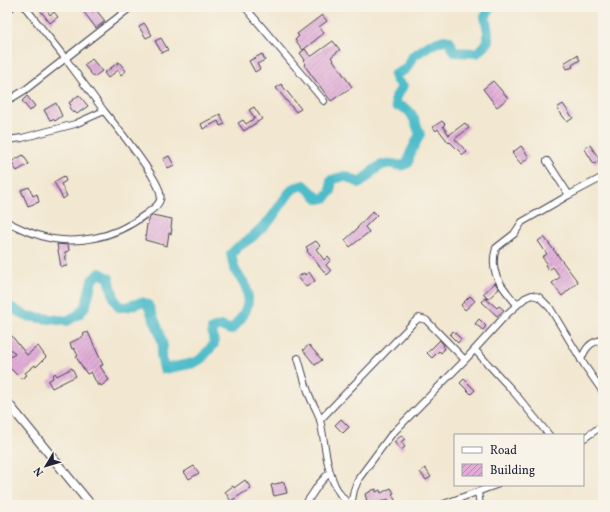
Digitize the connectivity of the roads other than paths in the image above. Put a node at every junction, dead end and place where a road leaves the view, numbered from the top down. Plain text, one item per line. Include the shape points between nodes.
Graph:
1 (12, 7) edge
2 (25, 7) edge
3 (131, 7) edge
4 (245, 7) edge
5 (7, 10) edge
6 (66, 58) junction
7 (7, 101) edge
8 (324, 101) dead end
9 (104, 111) junction
10 (7, 140) edge
11 (546, 161) dead end
12 (603, 177) edge
13 (569, 194) junction
14 (7, 222) edge
15 (517, 305) junction
16 (603, 340) edge
17 (475, 350) junction
18 (298, 358) dead end
19 (465, 360) junction
20 (581, 360) junction
21 (603, 392) edge
22 (7, 402) edge
23 (320, 420) junction
24 (603, 425) edge
25 (548, 434) edge
26 (584, 438) edge
27 (329, 473) junction
28 (493, 486) edge
29 (478, 492) junction
30 (91, 505) edge
31 (305, 505) edge
32 (351, 505) edge
33 (441, 505) edge
34 (480, 505) edge

1 - 5 street
2 - 6 street
3 - 6 street
4 - 8 street
6 - 7 street
6 - 9 street
9 - 10 street via 75,124
9 - 14 street via 155,182 161,194 155,208 132,224 102,236 79,241 34,234
11 - 13 street
12 - 13 street
13 - 15 street via 522,222 514,234 496,248 496,277
15 - 17 street
15 - 20 street via 530,295 536,295 543,300 557,318
16 - 20 street via 596,341 588,347
17 - 19 street
17 - 25 street
18 - 23 street
19 - 23 street via 426,320 419,318
19 - 32 street via 391,435 359,478
20 - 21 street
22 - 30 main road
23 - 27 street
24 - 26 street
27 - 31 street
27 - 32 street via 337,490
28 - 29 street
29 - 33 street
29 - 34 street

